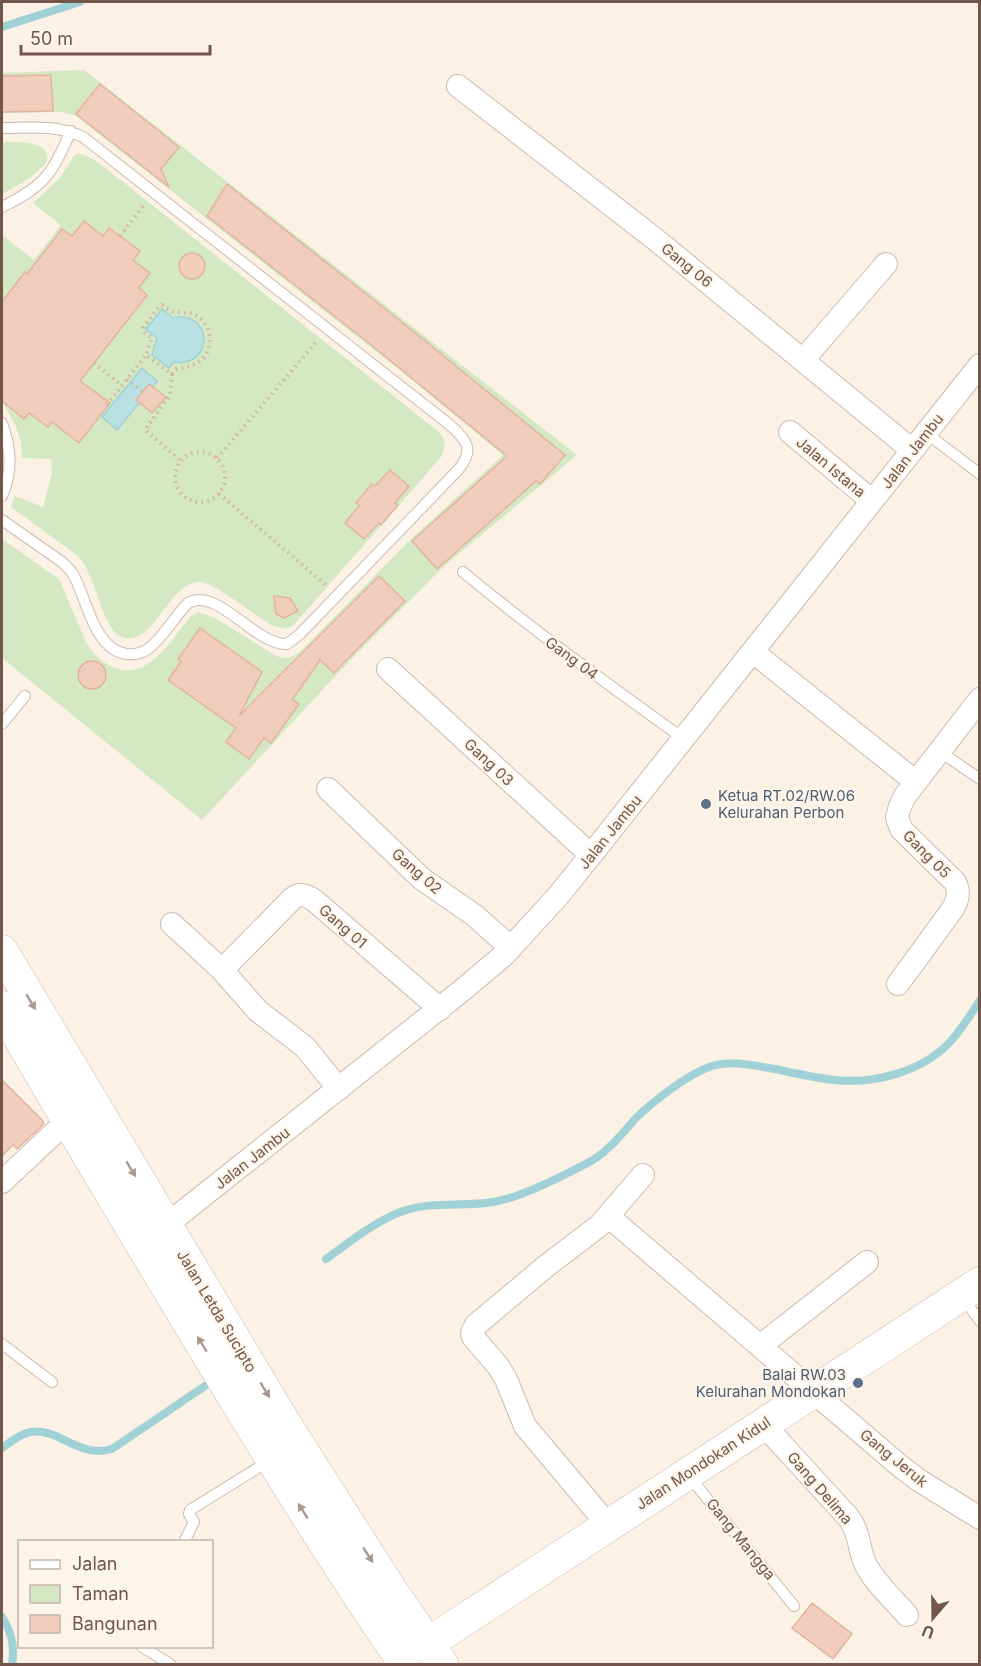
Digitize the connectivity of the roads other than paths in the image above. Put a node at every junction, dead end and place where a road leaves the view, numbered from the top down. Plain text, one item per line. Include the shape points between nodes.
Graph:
1 (458, 86) dead end
2 (2, 128) edge
3 (71, 131) junction
4 (2, 207) edge
5 (886, 264) dead end
6 (802, 360) junction
7 (980, 365) edge
8 (2, 423) edge
9 (790, 432) dead end
10 (926, 433) junction
11 (912, 450) junction
12 (980, 474) edge
13 (2, 496) edge
14 (872, 501) junction
15 (2, 520) edge
16 (463, 572) dead end
17 (753, 652) junction
18 (388, 669) dead end
19 (25, 696) dead end
20 (980, 699) edge
21 (2, 724) edge
22 (684, 739) junction
23 (939, 751) junction
24 (980, 779) edge
25 (915, 782) junction
26 (328, 789) dead end
27 (591, 855) junction
28 (172, 924) dead end
29 (511, 948) junction
30 (2, 951) edge
31 (222, 970) junction
32 (898, 984) dead end
33 (2, 1007) edge
34 (440, 1009) junction
35 (339, 1089) junction
36 (68, 1103) junction
37 (643, 1175) dead end
38 (2, 1182) edge
39 (608, 1216) junction
40 (165, 1226) junction
41 (867, 1262) dead end
42 (970, 1289) edge
43 (980, 1321) edge
44 (2, 1344) edge
45 (760, 1346) junction
46 (52, 1382) dead end
47 (813, 1391) junction
48 (763, 1424) junction
49 (271, 1440) junction
50 (687, 1473) junction
51 (980, 1518) edge
52 (608, 1525) junction
53 (184, 1540) edge
54 (794, 1606) dead end
55 (907, 1615) dead end
56 (143, 1648) edge
57 (424, 1658) edge
58 (170, 1665) edge

1 - 6 street, Gang 06 via 655,239
2 - 3 lane
3 - 4 lane via 54,167 42,182
3 - 15 lane via 450,425 468,449 458,470 287,644 275,642 201,599 184,607 147,650 122,653 106,643 97,631 68,567
5 - 6 street
6 - 11 street, Gang 06
7 - 10 street, Jalan Jambu
8 - 13 lane via 10,463
9 - 14 street, Jalan Istana
10 - 11 street, Jalan Jambu
10 - 12 lane
11 - 14 street, Jalan Jambu
14 - 17 street, Jalan Jambu
16 - 22 lane, Gang 04 via 566,654
17 - 22 street, Jalan Jambu
17 - 25 street
18 - 27 street, Gang 03
19 - 21 lane
20 - 23 street, Gang 05
22 - 27 street, Jalan Jambu
23 - 24 lane
23 - 25 street, Gang 05
25 - 32 street, Gang 05 via 900,806 898,824 955,882 959,894 952,910
26 - 29 street, Gang 02 via 422,879 474,915
27 - 29 street, Jalan Jambu
28 - 31 street
29 - 34 street, Jalan Jambu
30 -> 36 main road, Jalan Letda Sucipto
31 - 34 street, Gang 01 via 300,895 315,901
31 - 35 street via 258,1011 305,1047
33 - 36 main road, Jalan Letda Sucipto
34 - 35 street, Jalan Jambu
35 - 40 street, Jalan Jambu
36 - 38 street
36 -> 40 main road, Jalan Letda Sucipto
49 -> 36 main road, Jalan Letda Sucipto
37 - 39 street
39 - 45 street, Gang Jeruk
39 - 52 street via 476,1325 472,1333 506,1379 525,1426
40 -> 49 main road, Jalan Letda Sucipto
41 - 45 street
42 - 43 lane
42 - 47 main road, Jalan Mondokan Kidul
44 - 46 lane
45 - 47 street, Gang Jeruk
47 - 48 main road, Jalan Mondokan Kidul
47 - 51 street, Gang Jeruk via 920,1481
48 - 50 main road, Jalan Mondokan Kidul
48 - 55 street, Gang Delima via 849,1518 872,1575
49 - 53 lane via 190,1510 194,1522
49 - 57 main road, Jalan Letda Sucipto via 362,1546
50 - 52 main road, Jalan Mondokan Kidul
50 - 54 lane, Gang Mangga
52 - 57 main road, Jalan Mondokan Kidul
56 - 58 lane

